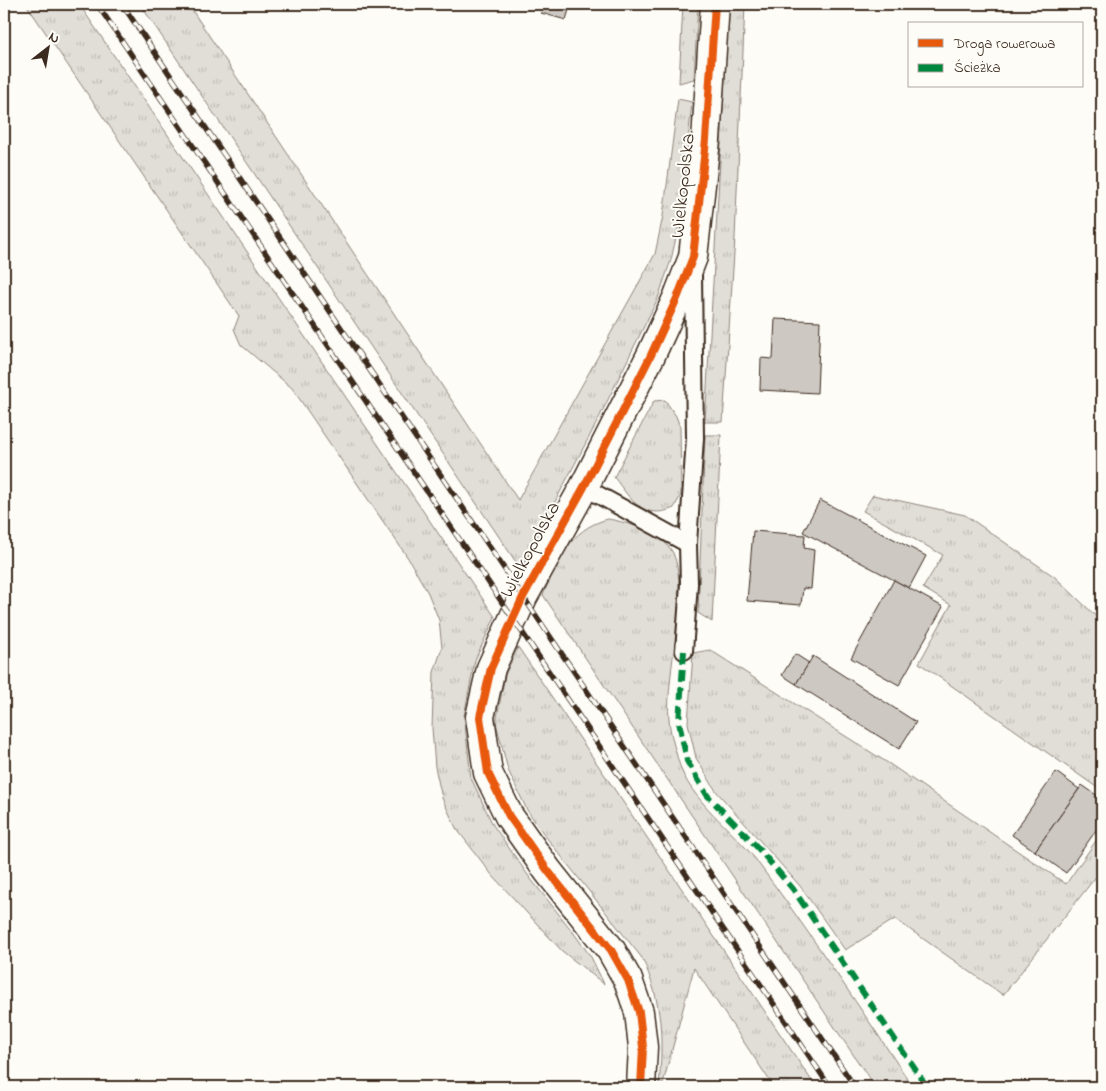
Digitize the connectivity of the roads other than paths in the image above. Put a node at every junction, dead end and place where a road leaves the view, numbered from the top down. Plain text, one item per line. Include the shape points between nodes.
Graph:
1 (715, 4) edge
2 (693, 257) junction
3 (584, 487) junction
4 (688, 544) junction
5 (684, 651) dead end
6 (641, 1087) edge

1 - 2 street, Wielkopolska via 706,140
2 - 3 street, Wielkopolska via 651,355
2 - 4 lane via 695,438
3 - 4 lane
3 - 6 street, Wielkopolska via 523,597 498,652 480,717 488,774 510,816 548,871 611,950 628,980 639,1012
4 - 5 lane

